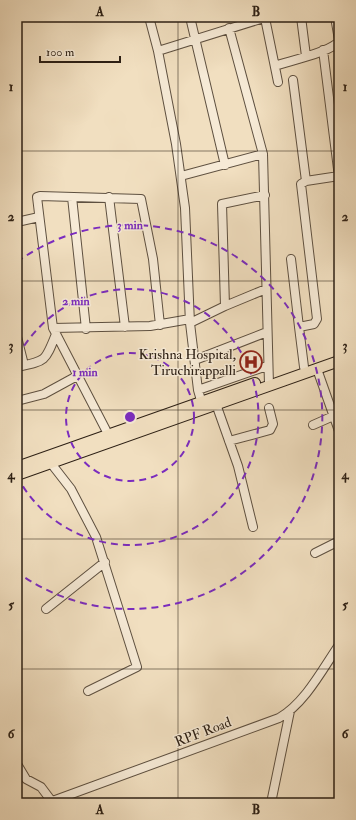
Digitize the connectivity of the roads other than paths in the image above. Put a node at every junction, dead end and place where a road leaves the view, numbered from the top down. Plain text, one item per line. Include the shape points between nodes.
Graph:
1 (149, 17) edge
2 (190, 17) edge
3 (266, 17) edge
4 (301, 17) edge
5 (335, 17) edge
6 (229, 28) junction
7 (196, 38) junction
8 (339, 40) edge
9 (158, 50) junction
10 (323, 50) junction
11 (306, 56) junction
12 (275, 66) junction
13 (293, 80) dead end
14 (278, 82) dead end
15 (263, 154) junction
16 (225, 164) junction
17 (180, 176) junction
18 (339, 176) edge
19 (306, 181) junction
20 (265, 194) junction
21 (72, 197) junction
22 (109, 197) junction
23 (39, 217) junction
24 (17, 222) edge
25 (291, 259) dead end
26 (266, 289) junction
27 (225, 306) junction
28 (190, 321) junction
29 (160, 325) junction
30 (125, 326) junction
31 (299, 327) junction
32 (86, 329) junction
33 (54, 331) junction
34 (267, 332) junction
35 (17, 337) edge
36 (339, 354) edge
37 (195, 360) junction
38 (339, 361) edge
39 (21, 366) edge
40 (267, 366) junction
41 (304, 367) junction
42 (317, 369) junction
43 (77, 376) junction
44 (268, 382) junction
45 (198, 390) junction
46 (17, 401) edge
47 (216, 404) junction
48 (202, 405) junction
49 (269, 408) dead end
50 (336, 415) edge
51 (313, 425) dead end
52 (339, 431) edge
53 (108, 434) junction
54 (229, 441) junction
55 (48, 459) junction
56 (17, 467) edge
57 (17, 475) edge
58 (253, 527) dead end
59 (339, 541) edge
60 (315, 553) dead end
61 (105, 562) junction
62 (46, 609) dead end
63 (339, 645) edge
64 (88, 691) dead end
65 (290, 711) junction
66 (17, 764) edge
67 (51, 802) edge
68 (271, 803) edge

1 - 9 street
2 - 7 street
3 - 6 street
3 - 12 street
4 - 11 street
5 - 8 street
6 - 7 street
6 - 15 street
7 - 9 street
7 - 16 street
8 - 10 street via 335,45
9 - 17 street
10 - 11 street
10 - 18 street
11 - 12 street
12 - 14 street
13 - 19 street
15 - 16 street
15 - 20 street
16 - 17 street
17 - 28 street via 185,208
18 - 19 street
19 - 31 street via 301,184 317,319 314,324
20 - 26 street
20 - 27 street via 222,204
21 - 22 street
21 - 23 street via 37,197
21 - 32 street
22 - 29 street via 142,200 153,259
22 - 30 street
23 - 24 street
23 - 33 street
25 - 31 street
26 - 27 street
26 - 34 street
27 - 28 street
28 - 29 street
28 - 37 street
29 - 30 street
30 - 32 street
31 - 41 street
32 - 33 street
33 - 39 street via 48,355 42,361
33 - 43 street
34 - 37 street
34 - 40 street
35 - 39 street
36 - 41 main road
37 - 45 street
38 - 42 main road
40 - 44 street
40 - 45 street
41 - 44 main road
42 - 44 main road
42 - 50 street
43 - 46 street via 44,394
43 - 53 street
44 - 47 main road
44 - 48 main road
45 - 48 street
47 - 48 main road
47 - 54 street
48 - 53 main road
48 - 55 main road
49 - 54 street via 273,424 270,430
50 - 51 street
50 - 52 street
53 - 55 main road
54 - 58 street
55 - 56 main road
55 - 57 main road
55 - 61 street via 71,489 96,537
59 - 60 street
61 - 62 street
61 - 64 street via 136,668
63 - 65 street, RPF Road
65 - 67 street, RPF Road via 279,718
65 - 68 street
66 - 67 street via 26,779 41,787

